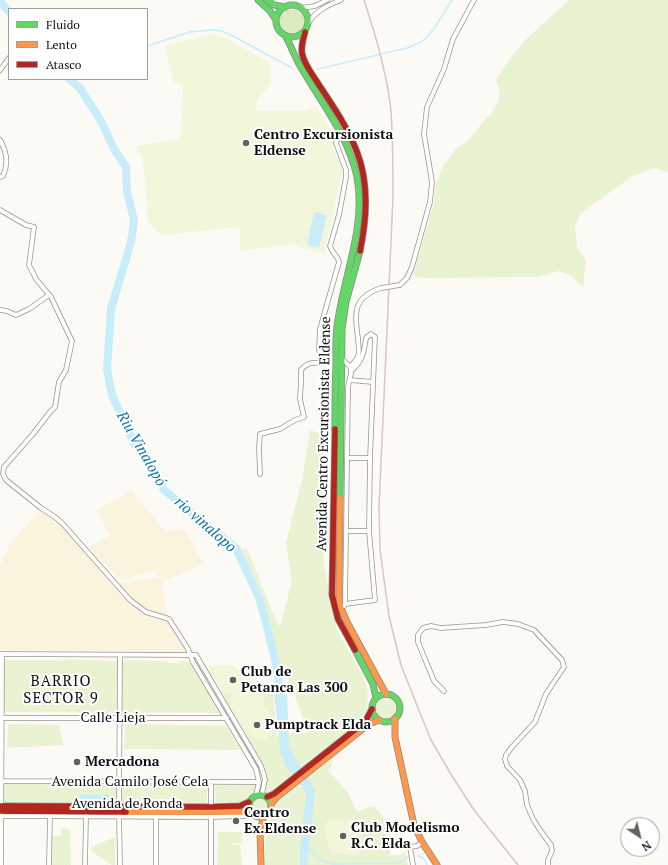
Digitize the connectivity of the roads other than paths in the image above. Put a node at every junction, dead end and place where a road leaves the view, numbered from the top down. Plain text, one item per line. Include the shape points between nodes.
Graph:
1 (258, 0) edge
2 (267, 0) edge
3 (327, 0) edge
4 (341, 0) edge
5 (474, 0) edge
6 (284, 7) junction
7 (301, 8) junction
8 (276, 20) junction
9 (308, 24) junction
10 (305, 32) junction
11 (286, 37) junction
12 (8, 59) edge
13 (0, 70) edge
14 (341, 132) junction
15 (0, 140) edge
16 (0, 177) edge
17 (0, 210) edge
18 (49, 295) junction
19 (0, 310) edge
20 (365, 346) junction
21 (375, 346) junction
22 (341, 358) junction
23 (351, 368) junction
24 (349, 380) junction
25 (373, 382) junction
26 (340, 391) junction
27 (348, 458) junction
28 (370, 458) junction
29 (260, 474) dead end
30 (346, 531) junction
31 (369, 531) junction
32 (345, 604) junction
33 (342, 610) junction
34 (1, 654) edge
35 (120, 655) junction
36 (190, 656) junction
37 (444, 691) dead end
38 (386, 694) junction
39 (376, 698) junction
40 (372, 709) junction
41 (1, 718) edge
42 (120, 718) junction
43 (227, 718) junction
44 (395, 718) junction
45 (382, 721) junction
46 (395, 737) junction
47 (329, 753) junction
48 (1, 781) edge
49 (120, 782) junction
50 (259, 782) junction
51 (211, 783) junction
52 (262, 795) junction
53 (276, 796) junction
54 (250, 802) junction
55 (271, 804) junction
56 (211, 807) junction
57 (1, 811) edge
58 (119, 811) junction
59 (253, 814) junction
60 (50, 816) junction
61 (86, 816) junction
62 (264, 816) junction
63 (156, 817) junction
64 (211, 817) junction
65 (260, 830) junction
66 (1, 842) edge
67 (422, 842) junction
68 (0, 855) edge
69 (1, 865) edge
70 (49, 865) edge
71 (86, 865) edge
72 (120, 865) edge
73 (156, 865) edge
74 (211, 865) edge
75 (260, 865) edge
76 (413, 865) edge
77 (437, 865) edge
78 (548, 865) edge

1 - 8 street
2 - 6 street
3 - 7 street via 316,6
4 - 9 street via 319,12
5 - 23 street, bridge via 453,39 444,69 427,107 424,134 432,182 430,202 412,267 407,278 400,284 371,291 363,297 357,307 355,319 358,358
6 - 7 street via 291,5
6 - 8 street
7 - 9 street via 308,17
8 - 11 street via 277,28
9 - 10 street
10 - 11 street via 296,37
10 - 22 street, Avenida Centro Excursionista Eldense via 303,56 352,139 365,190 365,223 345,309
11 - 14 street, Avenida Centro Excursionista Eldense via 299,65
12 - 13 street
14 - 29 street via 336,143 346,177 330,246 339,262 320,329 319,350 324,363 312,362 300,370 300,399 304,417 280,429 260,434
14 - 39 street, Avenida Centro Excursionista Eldense via 354,166 359,208 356,234 339,306 336,334 332,594 338,619 373,684
15 - 16 street via 6,154 6,168
17 - 18 street via 34,227 29,264 36,279
18 - 19 street via 16,315
18 - 36 street via 72,341 66,370 60,382 55,407 4,467 2,474 6,480 63,524 130,600 146,612 169,619
20 - 21 street
20 - 21 street via 366,338 371,334 375,337
20 - 23 street via 361,361
21 - 25 street
22 - 23 street
22 - 26 street, Avenida Centro Excursionista Eldense
23 - 24 street
24 - 25 street
24 - 26 street
24 - 27 street
25 - 28 street
26 - 33 street, Avenida Centro Excursionista Eldense via 339,589
27 - 28 street
27 - 30 street
28 - 31 street
30 - 31 street
30 - 32 street
31 - 32 street via 375,600
32 - 33 street
33 - 38 street, Avenida Centro Excursionista Eldense via 346,622
34 - 35 street
34 - 41 street
35 - 36 street
35 - 42 street
36 - 43 street
36 - 52 street via 196,655 261,766 264,779
37 - 78 street via 434,681 418,642 418,635 423,628 503,622 518,624 534,630 562,660 564,667 546,694 535,722 512,747 505,759 507,766 520,780 533,819 551,844
38 - 39 street
38 - 44 street via 393,696 398,703 399,711
39 - 40 street
40 - 45 street via 374,715
40 - 47 street via 362,724
41 - 42 street, Calle Lieja
41 - 48 street
42 - 43 street, Calle Lieja
42 - 49 street
43 - 50 street via 256,769
44 - 45 street
44 - 46 street
45 - 46 street via 390,727
45 - 47 street via 369,724
46 - 67 street via 409,806
47 - 53 street
48 - 49 street, Avenida Camilo José Cela
48 - 57 street
49 - 51 street, Avenida Camilo José Cela
49 - 58 street
50 - 51 street, Avenida Camilo José Cela
50 - 52 street
51 - 56 street
52 - 53 street
52 - 54 street
52 - 55 street
53 - 55 street
54 - 56 street, Avenida de Ronda via 240,806
54 - 59 street
55 - 62 street via 270,810
56 - 58 street, Avenida de Ronda
57 - 58 street, Avenida de Ronda
57 - 60 street, Avenida de Ronda
57 - 66 street
58 - 59 street, Avenida de Ronda
58 - 61 street, Avenida de Ronda
58 - 63 street, Avenida de Ronda
58 - 72 street
59 - 62 street
59 - 64 street, Avenida de Ronda
59 - 65 street
60 - 61 street, Avenida de Ronda
60 - 70 street
61 - 71 street
62 - 65 street
63 - 64 street, Avenida de Ronda
63 - 73 street
64 - 74 street
65 - 75 street
66 - 68 street
67 - 76 street via 410,847
67 - 77 street
68 - 69 street

